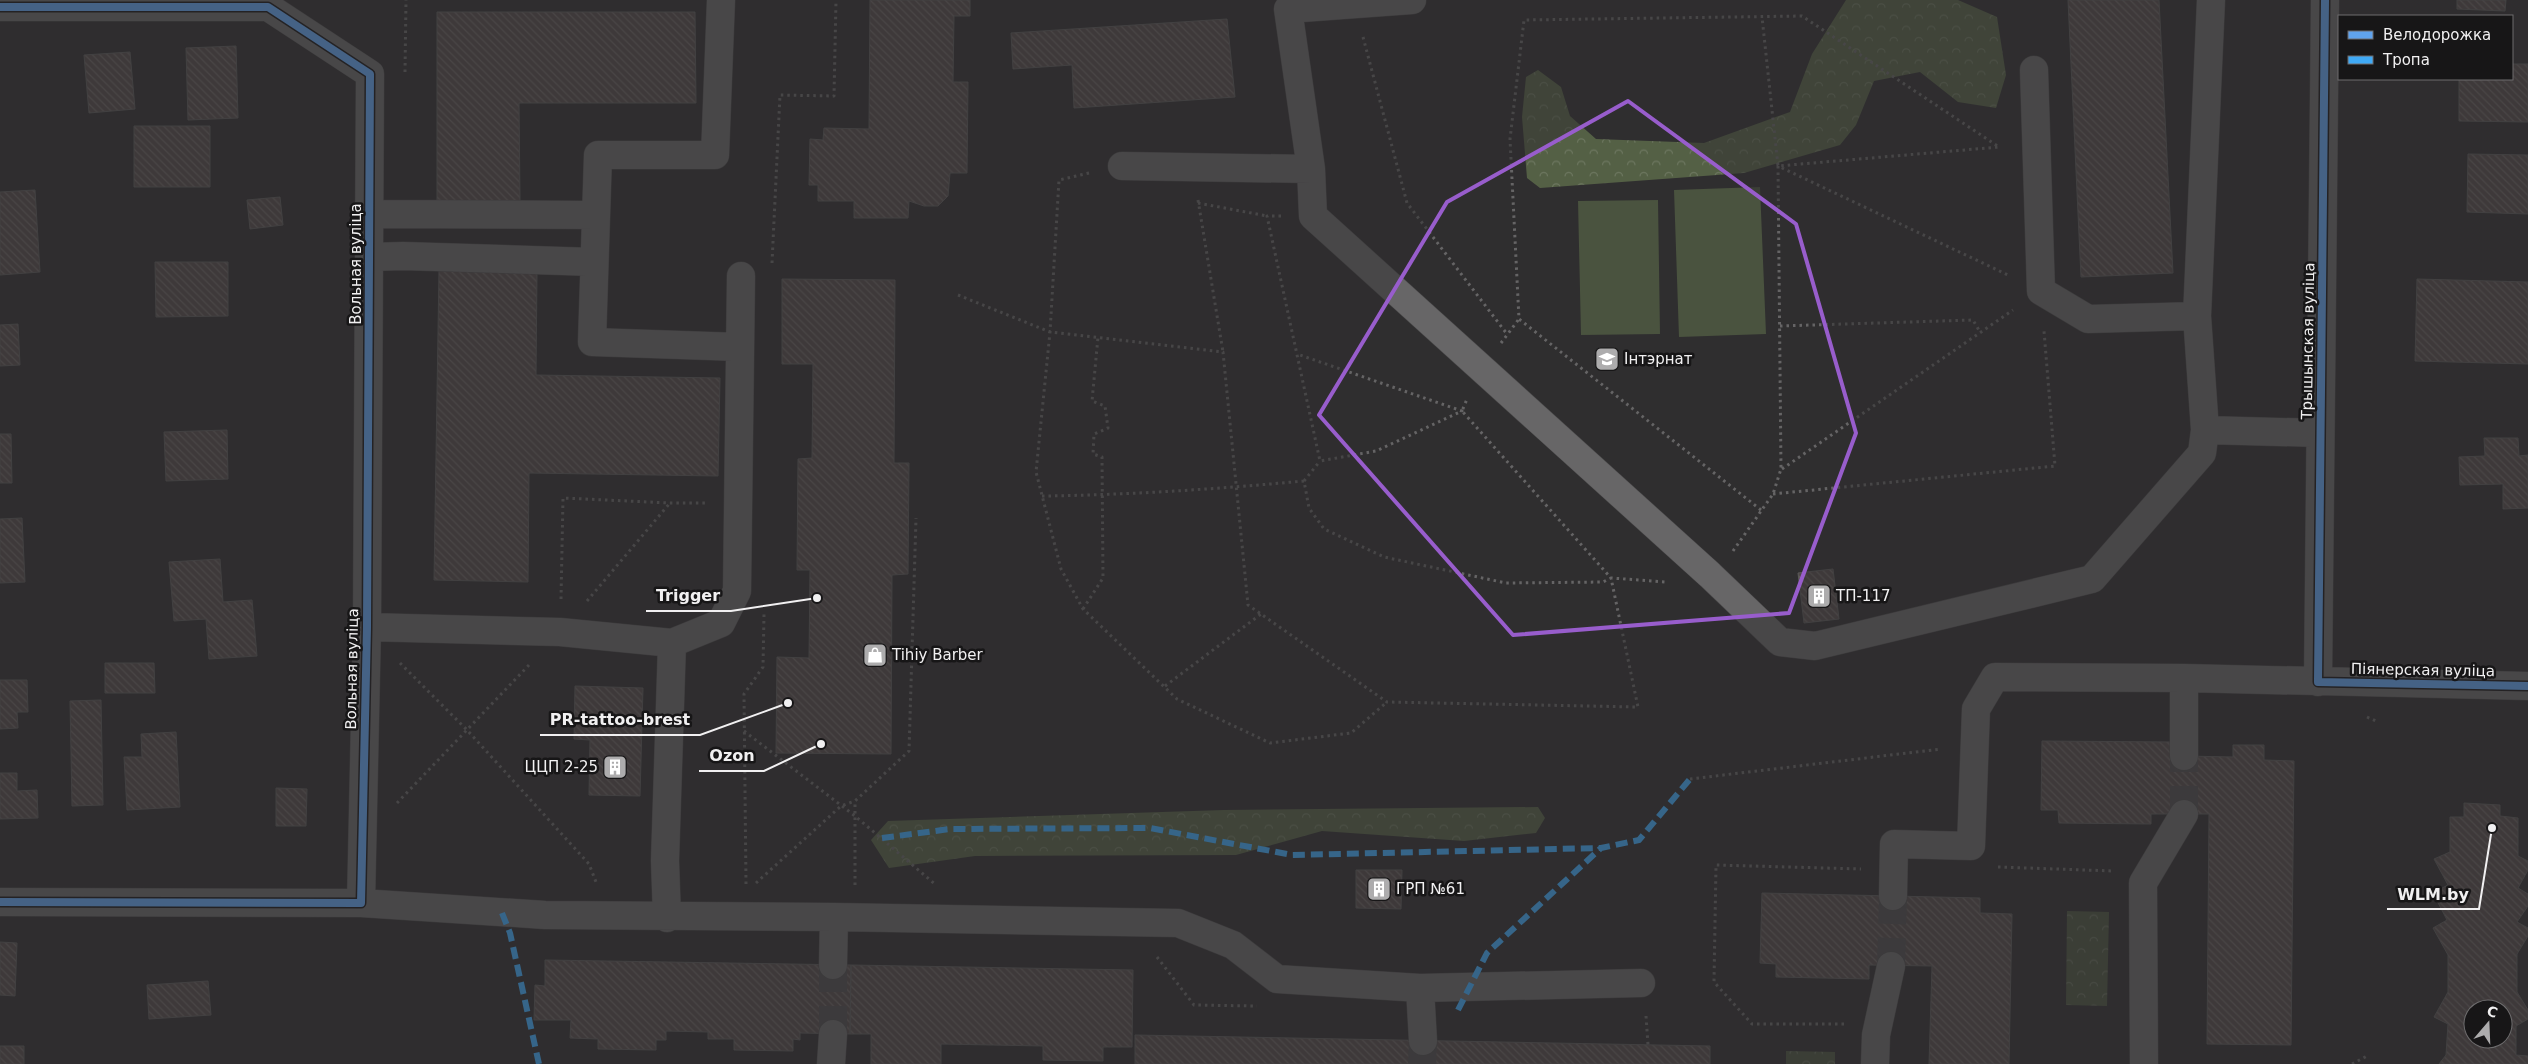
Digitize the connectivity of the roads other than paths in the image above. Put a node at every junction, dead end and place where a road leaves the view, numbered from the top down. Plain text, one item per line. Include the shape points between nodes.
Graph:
1 (721, 0) edge
2 (1412, 0) edge
3 (2211, 0) edge
4 (2325, 0) edge
5 (1280, 4) edge
6 (0, 7) edge
7 (2034, 70) dead end
8 (1122, 166) road end
9 (1311, 170) junction
10 (370, 214) junction
11 (596, 215) junction
12 (370, 257) junction
13 (594, 262) junction
14 (741, 276) dead end
15 (2196, 316) junction
16 (740, 347) junction
17 (2205, 430) junction
18 (2320, 433) junction
19 (367, 627) junction
20 (672, 643) junction
21 (2184, 678) junction
22 (2318, 682) junction
23 (2528, 686) edge
24 (2184, 756) tunnel mouth
25 (2184, 814) tunnel mouth
26 (1893, 896) tunnel mouth
27 (0, 902) edge
28 (361, 903) junction
29 (834, 917) junction
30 (667, 918) junction
31 (833, 965) tunnel mouth
32 (1891, 966) tunnel mouth
33 (1641, 983) dead end
34 (1420, 988) junction
35 (833, 1034) tunnel mouth
36 (1423, 1041) tunnel mouth
37 (831, 1064) edge
38 (1875, 1064) edge
39 (2144, 1064) edge

1 - 11 street via 715,155 598,155
2 - 5 street
3 - 15 street
4 - 18 street, Трышынская вуліца
5 - 9 street
6 - 10 street, Вольная вуліца via 268,7 370,74
7 - 15 street via 2040,291 2088,319
8 - 9 street
9 - 17 street via 1313,216 1704,569 1780,642 1816,646 2092,579 2202,453
10 - 11 street
10 - 12 street, Вольная вуліца
11 - 13 street
12 - 13 street
12 - 19 street, Вольная вуліца
13 - 16 street via 592,342
14 - 16 street
15 - 17 street
16 - 20 street via 737,591 721,623
17 - 18 street
18 - 22 street, Трышынская вуліца
19 - 20 street via 560,632
19 - 28 street, Вольная вуліца
20 - 30 street via 665,861
21 - 22 street, Піянерская вуліца
21 - 24 street
21 - 26 street, Піянерская вуліца via 1995,677 1976,710 1972,846 1894,844
22 - 23 street, Піянерская вуліца
25 - 39 street via 2143,883
27 - 28 street
28 - 30 street via 545,915
29 - 30 street
29 - 31 street
29 - 34 street via 1178,923 1232,945 1277,979
32 - 38 street via 1876,1035
33 - 34 street
34 - 36 street
35 - 37 street

